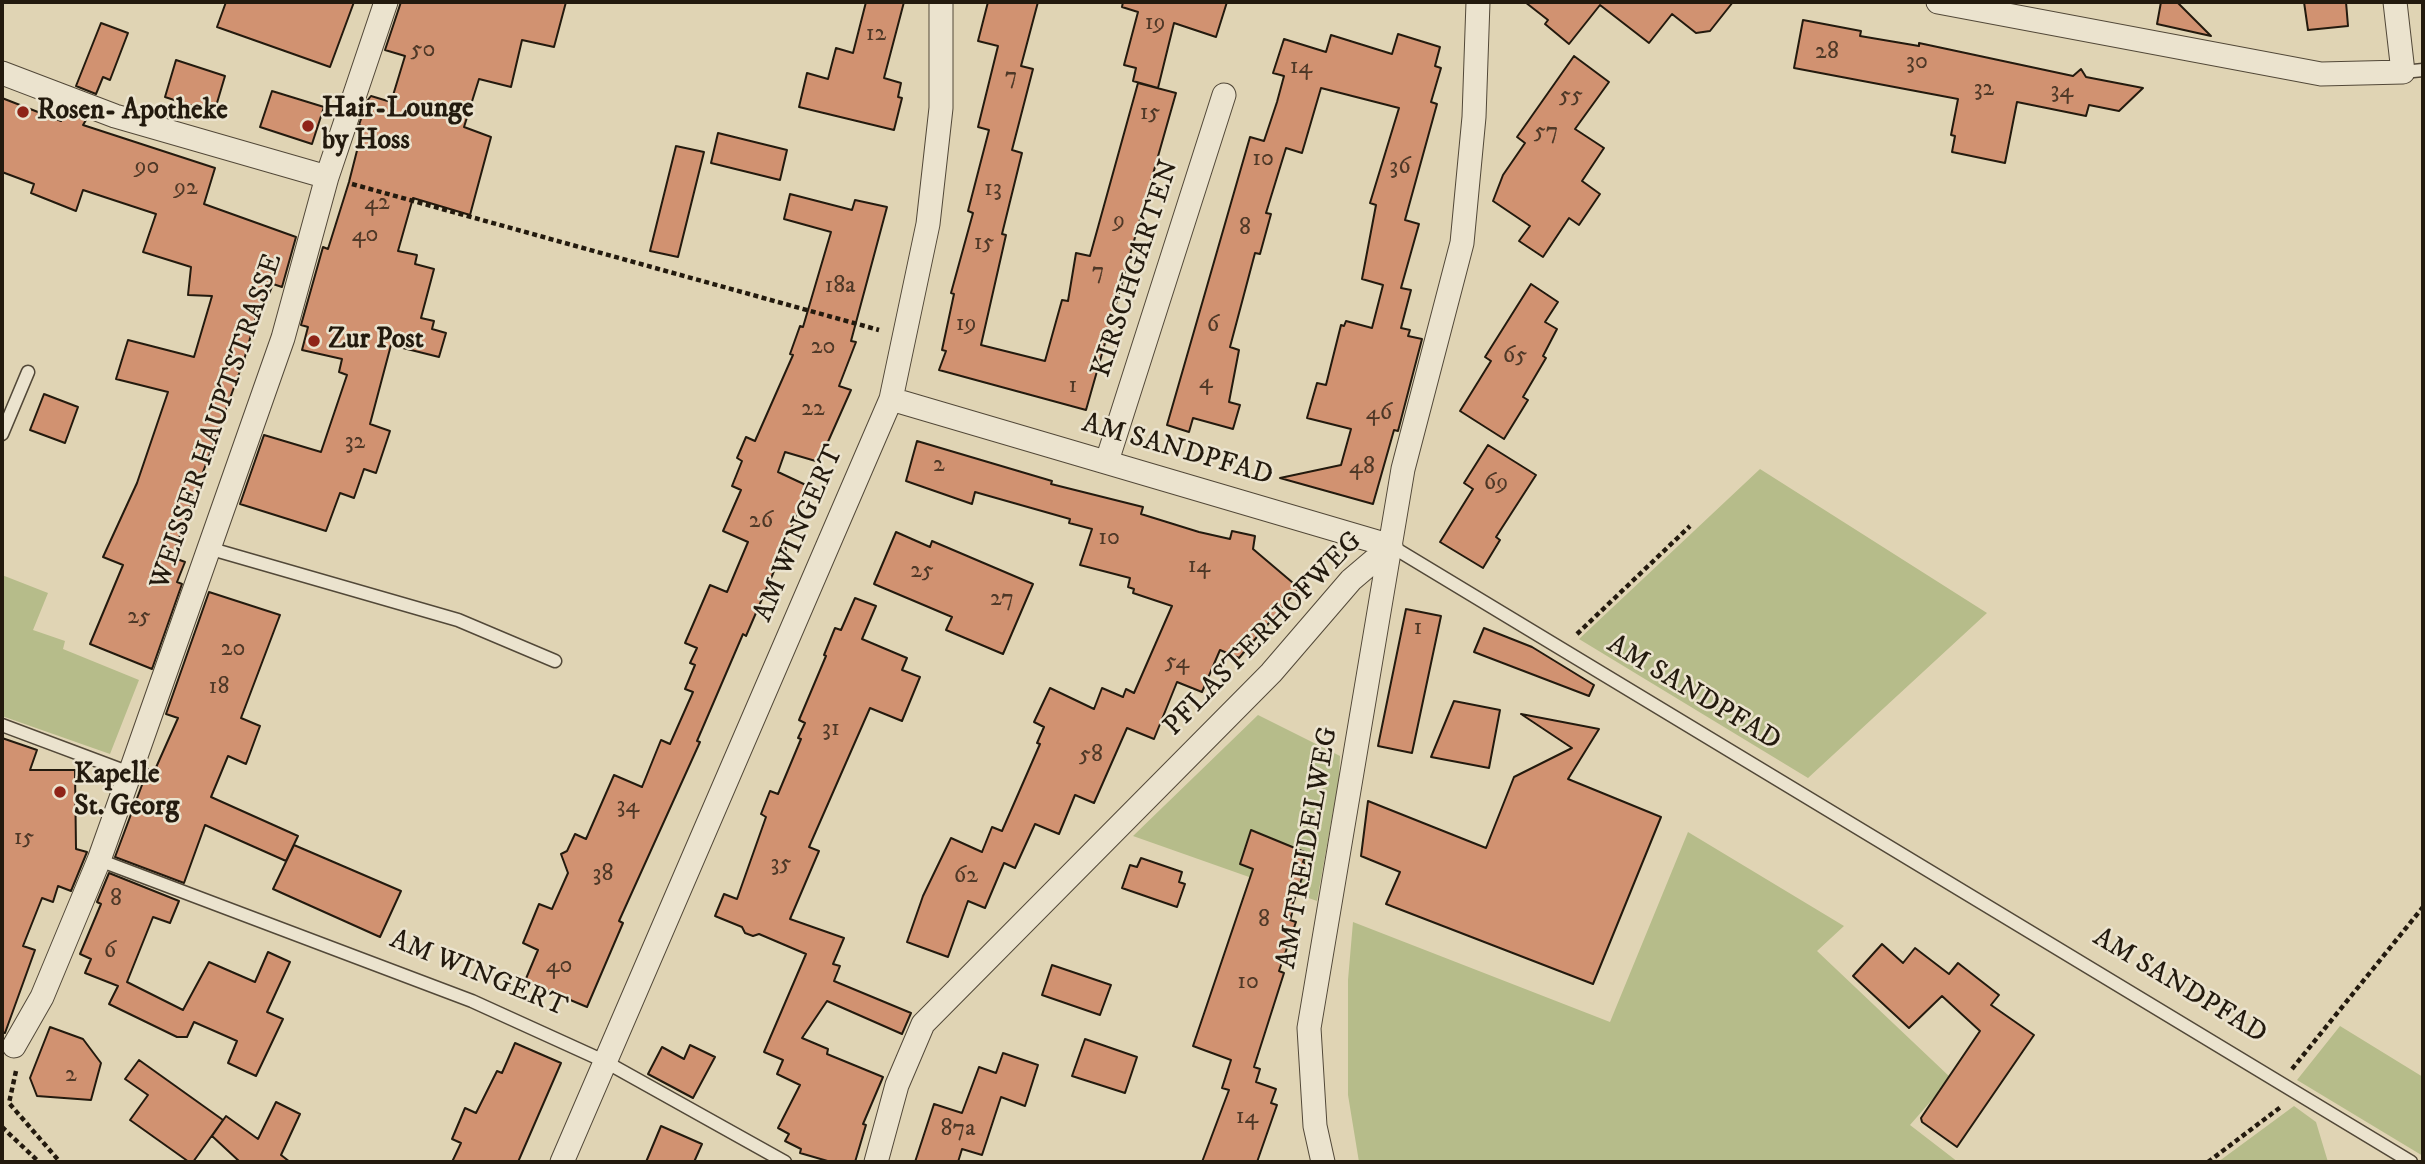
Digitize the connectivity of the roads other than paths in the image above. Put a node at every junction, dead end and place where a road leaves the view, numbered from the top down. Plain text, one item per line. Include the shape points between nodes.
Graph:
1 (386, 2) edge
2 (941, 2) edge
3 (1478, 2) edge
4 (1938, 2) edge
5 (2395, 2) edge
6 (2413, 71) edge
7 (2, 74) edge
8 (1224, 95) dead end
9 (327, 177) junction
10 (28, 372) dead end
11 (891, 399) junction
12 (2, 433) edge
13 (1107, 461) junction
14 (1391, 546) junction
15 (208, 548) junction
16 (555, 661) dead end
17 (2, 725) edge
18 (130, 773) junction
19 (99, 860) junction
20 (14, 1046) road end
21 (604, 1061) junction
22 (562, 1162) edge
23 (785, 1162) edge
24 (876, 1162) edge
25 (1323, 1162) edge
26 (2411, 1162) edge

1 - 9 street, WEISSER HAUPTSTRASSE
2 - 11 street, AM WINGERT via 941,108 928,224
3 - 14 street, PFLASTERHOFWEG via 1474,117 1462,243 1403,469
4 - 6 street via 2321,74
5 - 6 street
7 - 9 street via 115,116
8 - 13 street, KIRSCHGARTEN
9 - 15 street, WEISSER HAUPTSTRASSE via 283,338
10 - 12 lane
11 - 13 street, AM SANDPFAD
11 - 21 street, AM WINGERT
13 - 14 street, AM SANDPFAD
14 - 24 street, PFLASTERHOFWEG via 1351,580 1253,692 923,1024 897,1085
14 - 25 street, AM TREIDELWEG via 1309,1028 1315,1126
14 - 26 lane, AM SANDPFAD
15 - 16 lane via 458,620
15 - 18 street, WEISSER HAUPTSTRASSE
17 - 18 lane
18 - 19 street, WEISSER HAUPTSTRASSE
19 - 20 street, WEISSER HAUPTSTRASSE via 42,997
19 - 21 lane, AM WINGERT via 472,1001
21 - 22 street, AM WINGERT
21 - 23 lane, AM WINGERT

